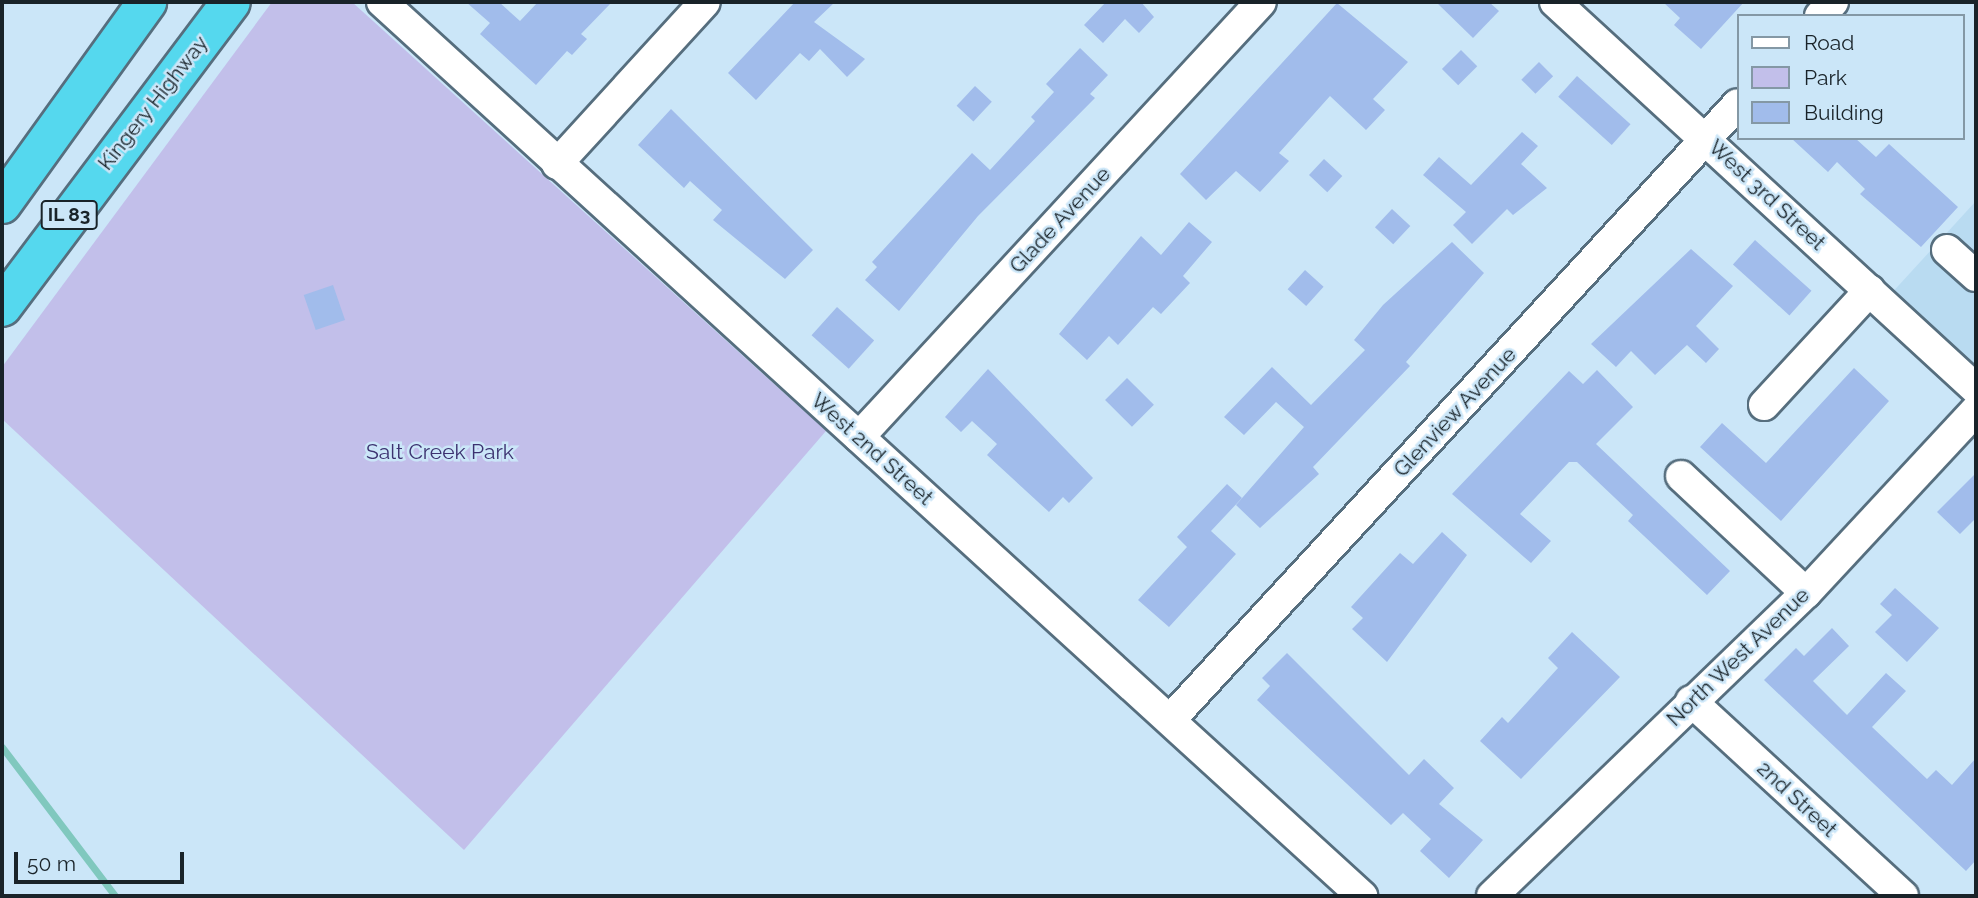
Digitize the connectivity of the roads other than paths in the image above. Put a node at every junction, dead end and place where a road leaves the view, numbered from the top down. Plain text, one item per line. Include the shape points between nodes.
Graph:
1 (147, 2) edge
2 (231, 2) edge
3 (382, 2) edge
4 (705, 2) edge
5 (1261, 2) edge
6 (1555, 2) edge
7 (1736, 106) edge
8 (1706, 139) junction
9 (557, 164) junction
10 (2, 204) edge
11 (1947, 250) dead end
12 (1976, 276) edge
13 (1870, 290) junction
14 (2, 307) edge
15 (1976, 389) edge
16 (1764, 405) dead end
17 (1976, 410) edge
18 (859, 437) junction
19 (1681, 476) dead end
20 (1805, 593) junction
21 (1691, 701) junction
22 (1171, 719) junction
23 (1362, 896) edge
24 (1492, 896) edge
25 (1903, 896) edge

1 - 10 highway, IL 83
2 - 14 highway, Kingery Highway / IL 83
3 - 9 street, West 2nd Street
4 - 9 street
5 - 18 street, Glade Avenue
6 - 8 street, West 3rd Street
7 - 8 street, Glenview Avenue
8 - 13 street, West 3rd Street
8 - 22 street, Glenview Avenue
9 - 18 street, West 2nd Street
11 - 12 street
13 - 15 street, West 3rd Street
13 - 16 street
17 - 20 street, North West Avenue
18 - 22 street, West 2nd Street
19 - 20 street
20 - 21 street, North West Avenue
21 - 24 street, North West Avenue
21 - 25 street, 2nd Street
22 - 23 street, West 2nd Street

